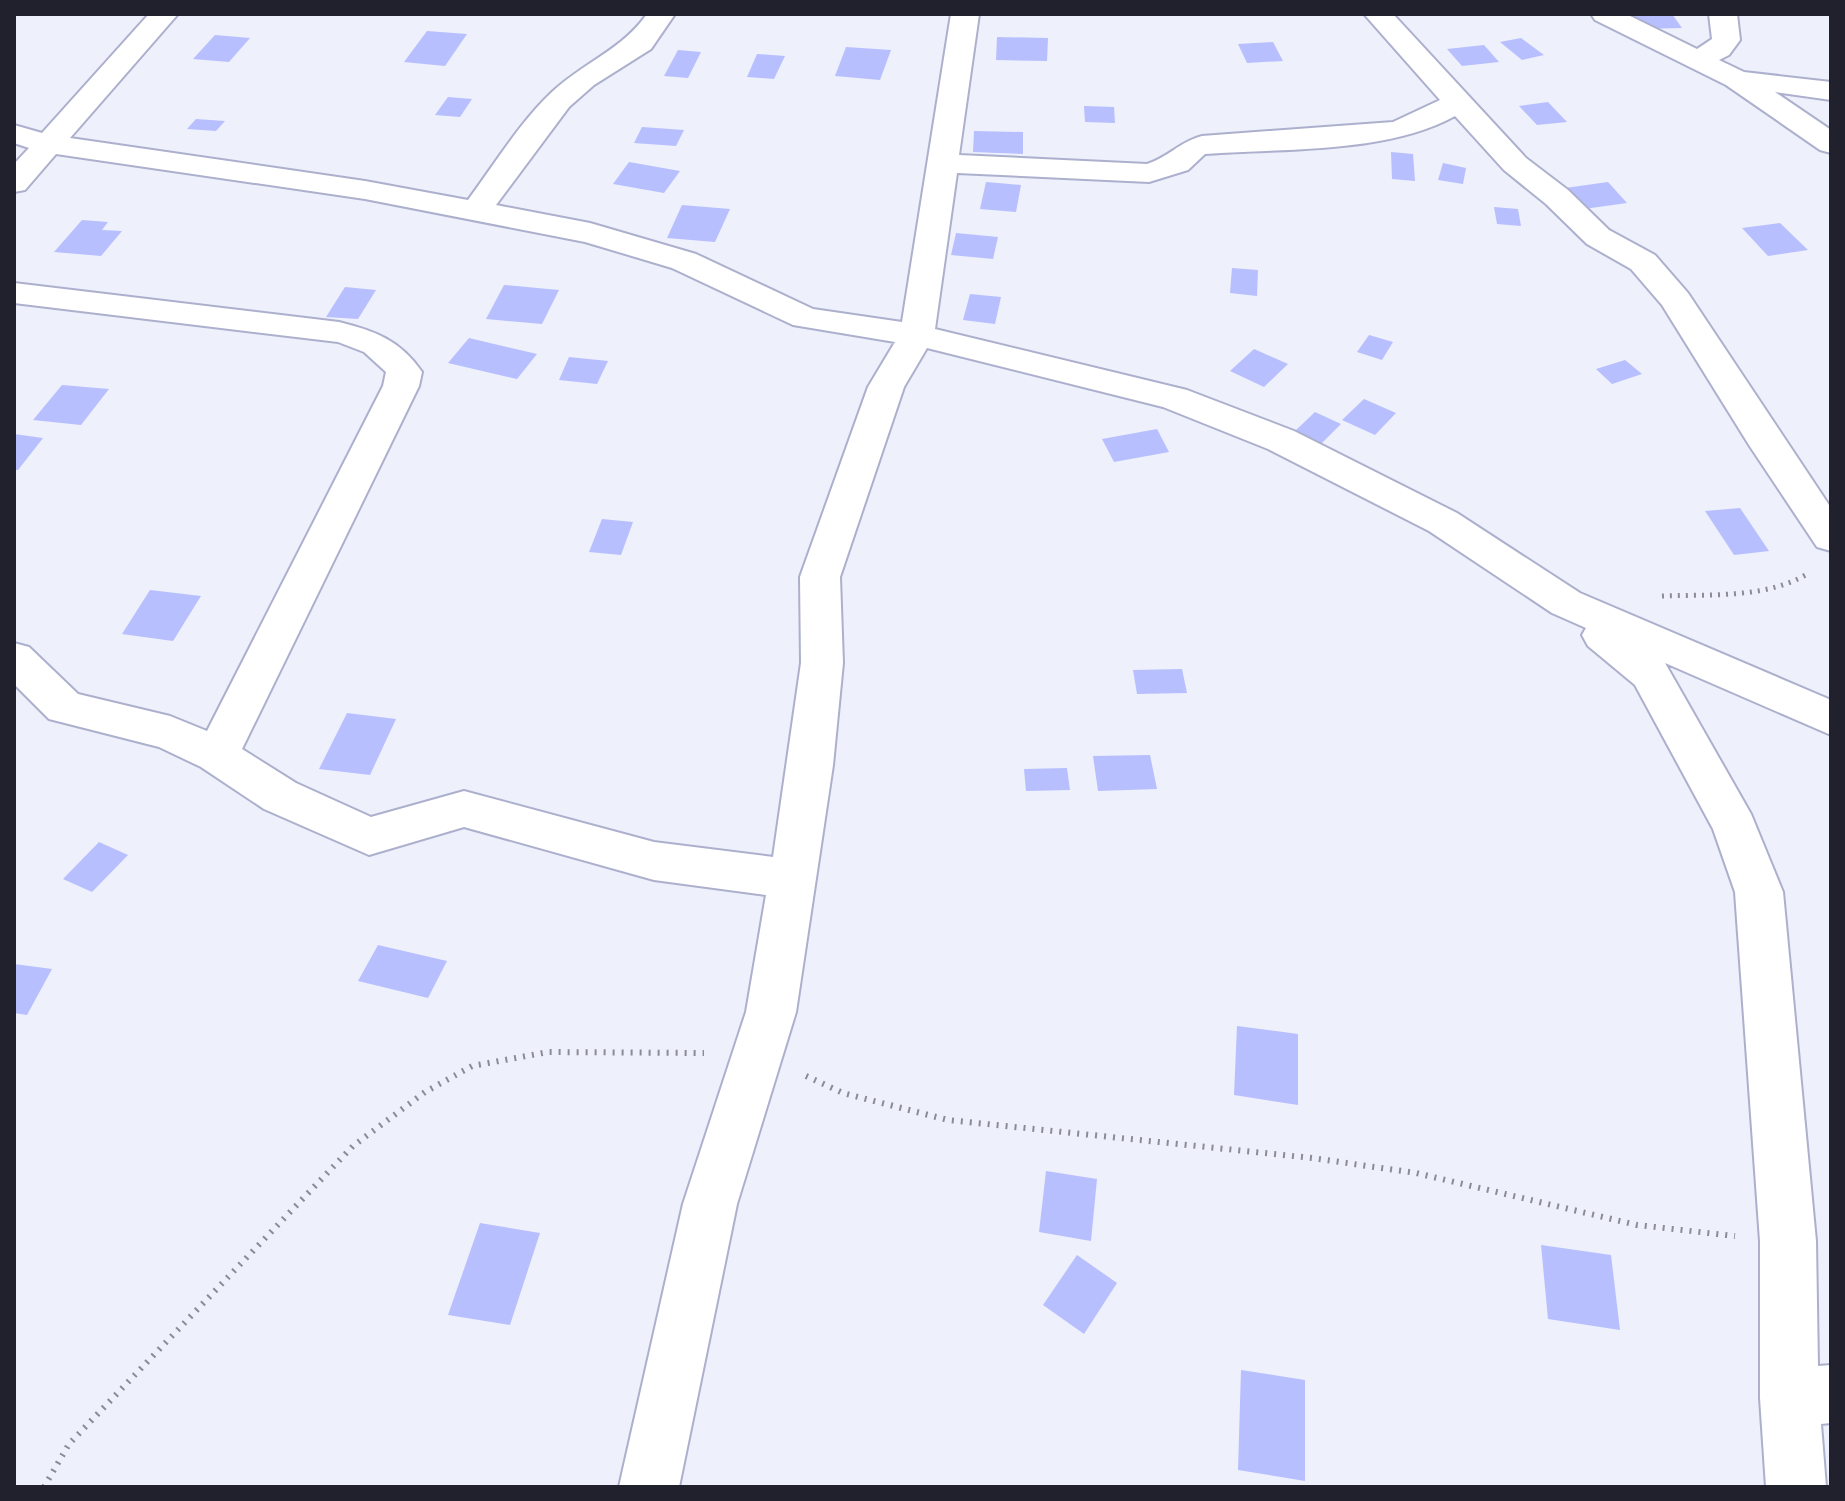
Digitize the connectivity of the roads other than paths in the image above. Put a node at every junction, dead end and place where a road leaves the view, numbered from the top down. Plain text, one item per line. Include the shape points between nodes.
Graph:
1 (164, 14) edge
2 (661, 14) edge
3 (965, 14) edge
4 (1378, 14) edge
5 (1605, 14) edge
6 (1723, 14) edge
7 (1694, 61) junction
8 (1736, 79) junction
9 (1831, 91) edge
10 (1458, 102) junction
11 (1831, 102) edge
12 (14, 134) edge
13 (1822, 136) edge
14 (49, 144) junction
15 (944, 163) junction
16 (14, 183) edge
17 (477, 209) junction
18 (14, 293) edge
19 (917, 335) junction
20 (1826, 551) edge
21 (1566, 603) junction
22 (14, 658) edge
23 (1831, 718) edge
24 (217, 755) junction
25 (795, 879) junction
26 (1810, 1396) edge
27 (649, 1487) edge
28 (1796, 1487) edge

1 - 14 street
2 - 17 street via 641,43 559,101
3 - 15 street
4 - 10 street
5 - 7 street
6 - 7 street via 1726,40
7 - 8 street
8 - 9 street
8 - 13 street
10 - 15 street via 1395,131 1202,145 1189,149 1177,164 1149,173
10 - 20 street via 1515,164 1598,237 1643,262 1668,291
11 - 13 street
12 - 14 street
14 - 16 street
14 - 17 street
15 - 19 street
17 - 19 street via 661,252 805,318
18 - 24 street via 339,332 367,339 393,354 404,372
19 - 21 street via 1174,398 1281,440 1443,522
19 - 25 street via 886,387 820,577 822,663
21 - 23 street
21 - 26 street via 1650,674 1735,827 1759,892 1788,1241
22 - 24 street via 64,707 170,733
24 - 25 street via 280,796 369,836 464,809 654,861
25 - 27 street via 759,1054 710,1204
26 - 28 street

